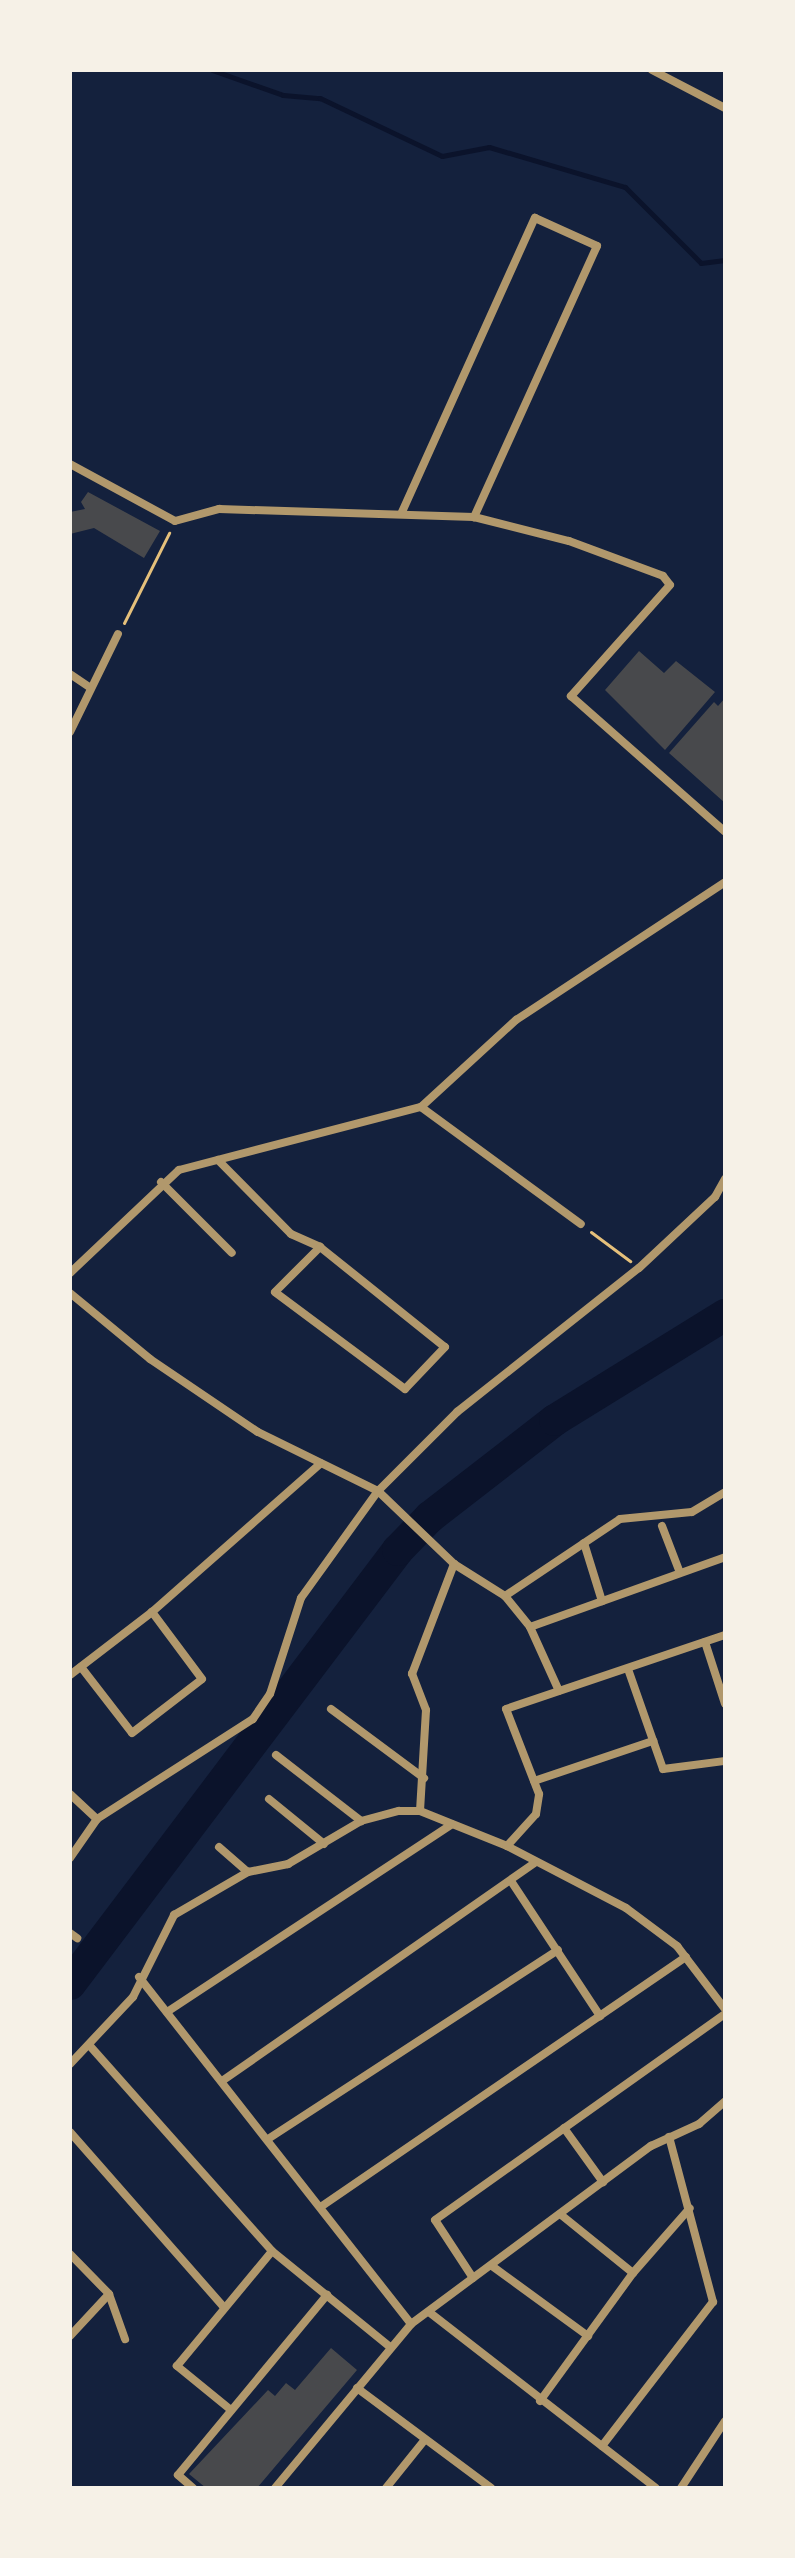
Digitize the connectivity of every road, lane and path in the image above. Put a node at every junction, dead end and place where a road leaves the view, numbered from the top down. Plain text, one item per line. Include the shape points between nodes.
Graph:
1 (652, 70) edge
2 (725, 108) edge
3 (70, 464) edge
4 (402, 512) junction
5 (474, 517) junction
6 (175, 521) junction
7 (118, 634) joint
8 (70, 674) edge
9 (91, 688) junction
10 (70, 732) edge
11 (725, 832) edge
12 (725, 882) edge
13 (421, 1107) junction
14 (218, 1160) junction
15 (725, 1179) edge
16 (161, 1182) junction
17 (581, 1224) joint
18 (320, 1247) junction
19 (232, 1253) dead end
20 (639, 1268) junction
21 (70, 1273) edge
22 (70, 1293) edge
23 (321, 1463) junction
24 (378, 1491) junction
25 (725, 1492) edge
26 (662, 1526) dead end
27 (584, 1543) junction
28 (725, 1557) edge
29 (454, 1564) junction
30 (680, 1573) junction
31 (505, 1596) junction
32 (602, 1601) junction
33 (152, 1612) junction
34 (530, 1627) junction
35 (725, 1635) edge
36 (705, 1642) junction
37 (81, 1667) junction
38 (628, 1669) junction
39 (70, 1675) edge
40 (559, 1691) junction
41 (725, 1704) edge
42 (331, 1709) dead end
43 (653, 1741) junction
44 (276, 1755) dead end
45 (725, 1761) edge
46 (424, 1778) junction
47 (534, 1781) junction
48 (70, 1794) edge
49 (269, 1799) dead end
50 (420, 1811) junction
51 (97, 1819) junction
52 (361, 1821) junction
53 (452, 1824) junction
54 (324, 1844) junction
55 (507, 1846) junction
56 (219, 1847) dead end
57 (70, 1858) edge
58 (534, 1863) junction
59 (248, 1872) junction
60 (511, 1881) junction
61 (558, 1950) junction
62 (686, 1957) junction
63 (139, 1977) junction
64 (725, 2011) edge
65 (167, 2012) junction
66 (600, 2016) junction
67 (90, 2046) junction
68 (70, 2064) edge
69 (222, 2081) junction
70 (725, 2101) edge
71 (564, 2128) junction
72 (70, 2132) edge
73 (669, 2137) junction
74 (268, 2139) junction
75 (603, 2182) junction
76 (322, 2206) junction
77 (690, 2208) junction
78 (560, 2214) junction
79 (272, 2251) junction
80 (70, 2254) edge
81 (492, 2266) junction
82 (633, 2273) junction
83 (473, 2278) junction
84 (109, 2294) junction
85 (327, 2295) junction
86 (224, 2307) junction
87 (429, 2312) junction
88 (411, 2324) junction
89 (70, 2336) edge
90 (588, 2336) junction
91 (125, 2339) dead end
92 (390, 2347) junction
93 (357, 2388) junction
94 (540, 2401) junction
95 (231, 2410) junction
96 (725, 2421) edge
97 (423, 2442) junction
98 (602, 2446) junction
99 (193, 2488) edge
100 (275, 2488) edge
101 (386, 2488) edge
102 (491, 2488) edge
103 (656, 2488) edge
104 (681, 2488) edge

1 - 2 street
3 - 6 street
4 - 5 street
4 - 5 street via 535,218 597,246
4 - 6 street via 219,509
5 - 11 street via 569,541 663,576 670,585 571,696
6 - 7 path
7 - 9 street
8 - 9 street
9 - 10 street
12 - 13 street via 516,1020
13 - 14 street
13 - 17 street
14 - 16 street via 179,1170
14 - 18 street via 291,1234
15 - 20 street via 715,1197
16 - 19 street
16 - 21 street
17 - 20 path
18 - 18 street via 445,1347 405,1389 275,1292
20 - 24 street via 457,1412
22 - 23 street via 174,1376 258,1432
23 - 24 street
23 - 33 street
24 - 29 street
24 - 51 street via 301,1598 270,1694 253,1719
25 - 27 street via 692,1512 620,1519
26 - 30 street
27 - 31 street
27 - 32 street
28 - 30 street
29 - 31 street
29 - 46 street via 412,1674 426,1710
30 - 32 street
31 - 34 street
32 - 34 street
33 - 37 street
33 - 37 street via 202,1679 132,1733
34 - 40 street
35 - 36 street
36 - 38 street
36 - 41 street
37 - 39 street
38 - 40 street
38 - 43 street
40 - 47 street via 506,1709
42 - 46 street
43 - 45 street via 663,1769
43 - 47 street
44 - 52 street
46 - 50 street
47 - 55 street via 536,1814
48 - 51 street
49 - 54 street
50 - 52 street
50 - 53 street
51 - 57 street
52 - 54 street
53 - 55 street
53 - 65 street
54 - 59 street via 288,1864
55 - 58 street
56 - 59 street
58 - 60 street
58 - 62 street via 626,1908
59 - 63 street via 174,1915
60 - 61 street
60 - 69 street
61 - 66 street
61 - 74 street
62 - 64 street
62 - 66 street
63 - 65 street
63 - 67 street via 133,1997
64 - 71 street
65 - 69 street
66 - 76 street
67 - 68 street
67 - 79 street
69 - 74 street
70 - 73 street via 699,2124
71 - 75 street
71 - 83 street via 435,2220
72 - 86 street
73 - 75 street
73 - 77 street
74 - 76 street
75 - 78 street
76 - 88 street
77 - 82 street
77 - 98 street via 713,2302
78 - 81 street
78 - 82 street
79 - 85 street
79 - 86 street
80 - 84 street
81 - 83 street
81 - 90 street
82 - 90 street
83 - 87 street
84 - 89 street
84 - 91 street
85 - 92 street
85 - 95 street
86 - 95 street via 177,2366
87 - 88 street
87 - 94 street
88 - 92 street
90 - 94 street
92 - 93 street
93 - 97 street
93 - 100 street
94 - 98 street
95 - 99 street via 178,2475
96 - 104 street
97 - 101 street
97 - 102 street
98 - 103 street

